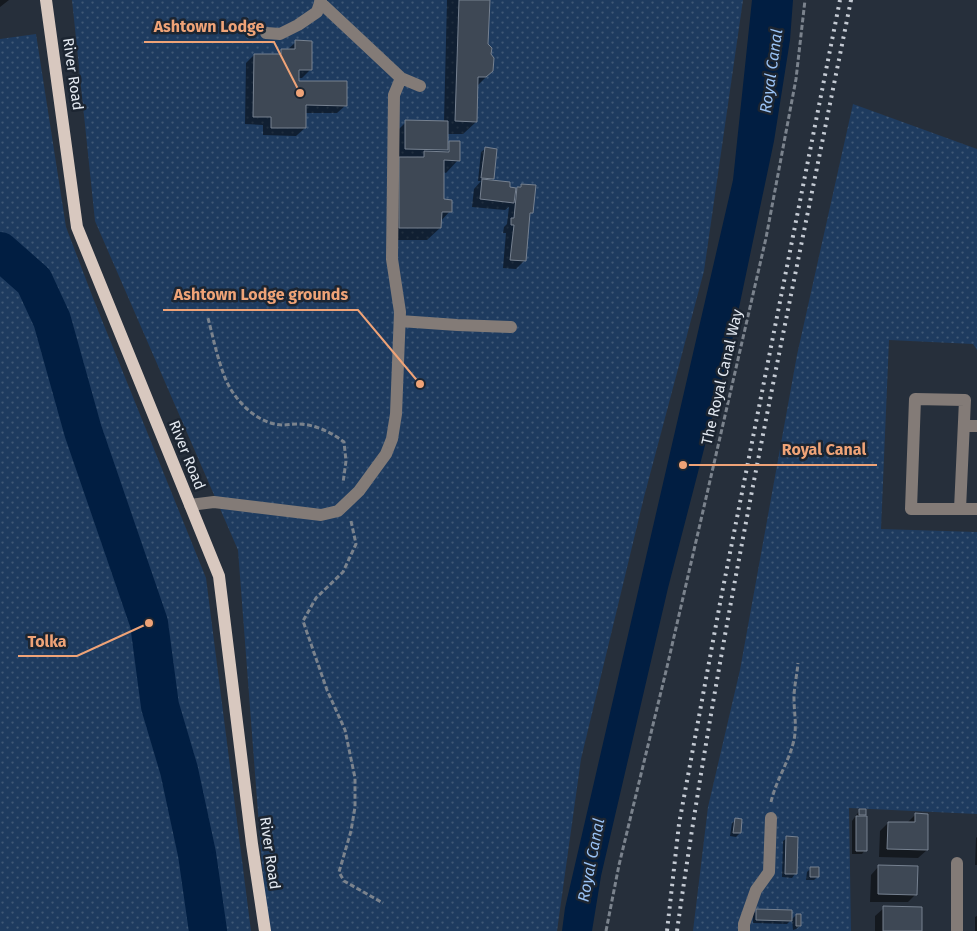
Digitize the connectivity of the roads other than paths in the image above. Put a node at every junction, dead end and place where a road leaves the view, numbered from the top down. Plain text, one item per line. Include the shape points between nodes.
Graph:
1 (46, 0) edge
2 (321, 1) edge
3 (266, 33) dead end
4 (401, 78) junction
5 (420, 86) dead end
6 (400, 321) junction
7 (511, 326) dead end
8 (964, 426) junction
9 (977, 426) edge
10 (190, 505) junction
11 (960, 509) junction
12 (977, 509) edge
13 (771, 818) road end
14 (957, 863) dead end
15 (265, 931) edge
16 (744, 931) edge
17 (957, 931) edge

1 - 10 main road, River Road via 77,227
2 - 3 street via 317,12 298,25 280,34
2 - 4 street
4 - 5 street
4 - 6 street via 394,95 392,203 392,258
6 - 7 street
6 - 10 street via 392,438 386,454 342,508 321,515 214,502
8 - 9 street
8 - 11 street
8 - 11 street via 965,400 915,399 911,509
10 - 15 main road, River Road via 219,576
11 - 12 street
13 - 16 street via 769,872 756,890
14 - 17 street

